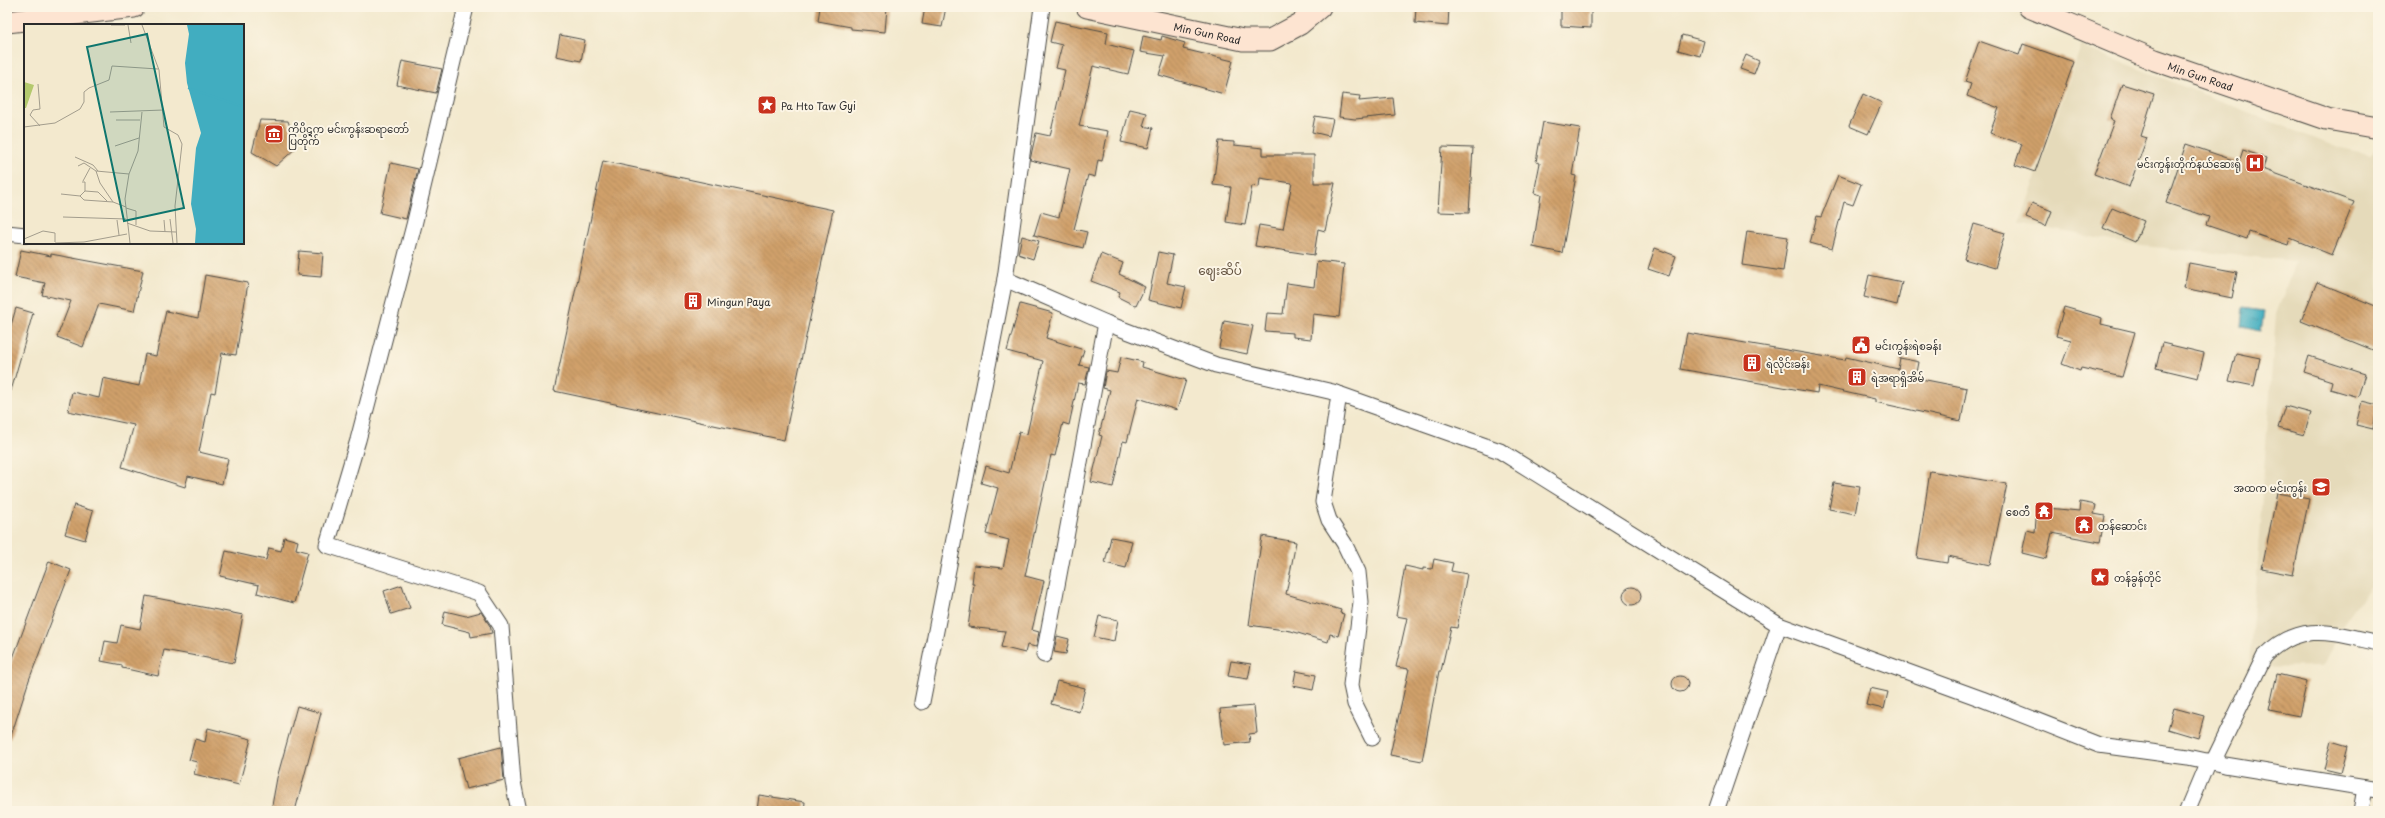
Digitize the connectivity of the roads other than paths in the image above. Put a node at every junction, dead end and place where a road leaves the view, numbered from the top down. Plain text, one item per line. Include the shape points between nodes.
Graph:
1 (134, 7) edge
2 (466, 7) edge
3 (1042, 7) edge
4 (1087, 7) edge
5 (1320, 7) edge
6 (2029, 7) edge
7 (7, 22) edge
8 (2378, 128) edge
9 (7, 233) edge
10 (24, 235) edge
11 (1005, 279) junction
12 (1106, 324) junction
13 (1339, 394) junction
14 (1779, 625) junction
15 (2378, 643) edge
16 (1044, 654) dead end
17 (922, 702) dead end
18 (1372, 738) dead end
19 (2211, 762) junction
20 (2372, 789) edge
21 (520, 811) edge
22 (1716, 811) edge
23 (2187, 811) edge
24 (2361, 811) edge

1 - 7 street
2 - 21 street via 400,279 358,440 327,545 479,593 501,626 513,782
3 - 11 street
4 - 5 street, Min Gun Road via 1243,40 1270,40 1300,24
6 - 8 street, Min Gun Road via 2177,68 2327,119
9 - 10 street
11 - 12 street
11 - 17 street
12 - 13 street via 1216,365
12 - 16 street
13 - 14 street via 1500,451
13 - 18 street via 1323,502 1328,520 1344,543 1358,572 1362,602 1351,685 1355,704
14 - 19 street via 2099,745
14 - 22 street
15 - 19 street via 2331,633 2307,632 2277,644 2264,657
19 - 20 street
19 - 23 street
20 - 24 street

